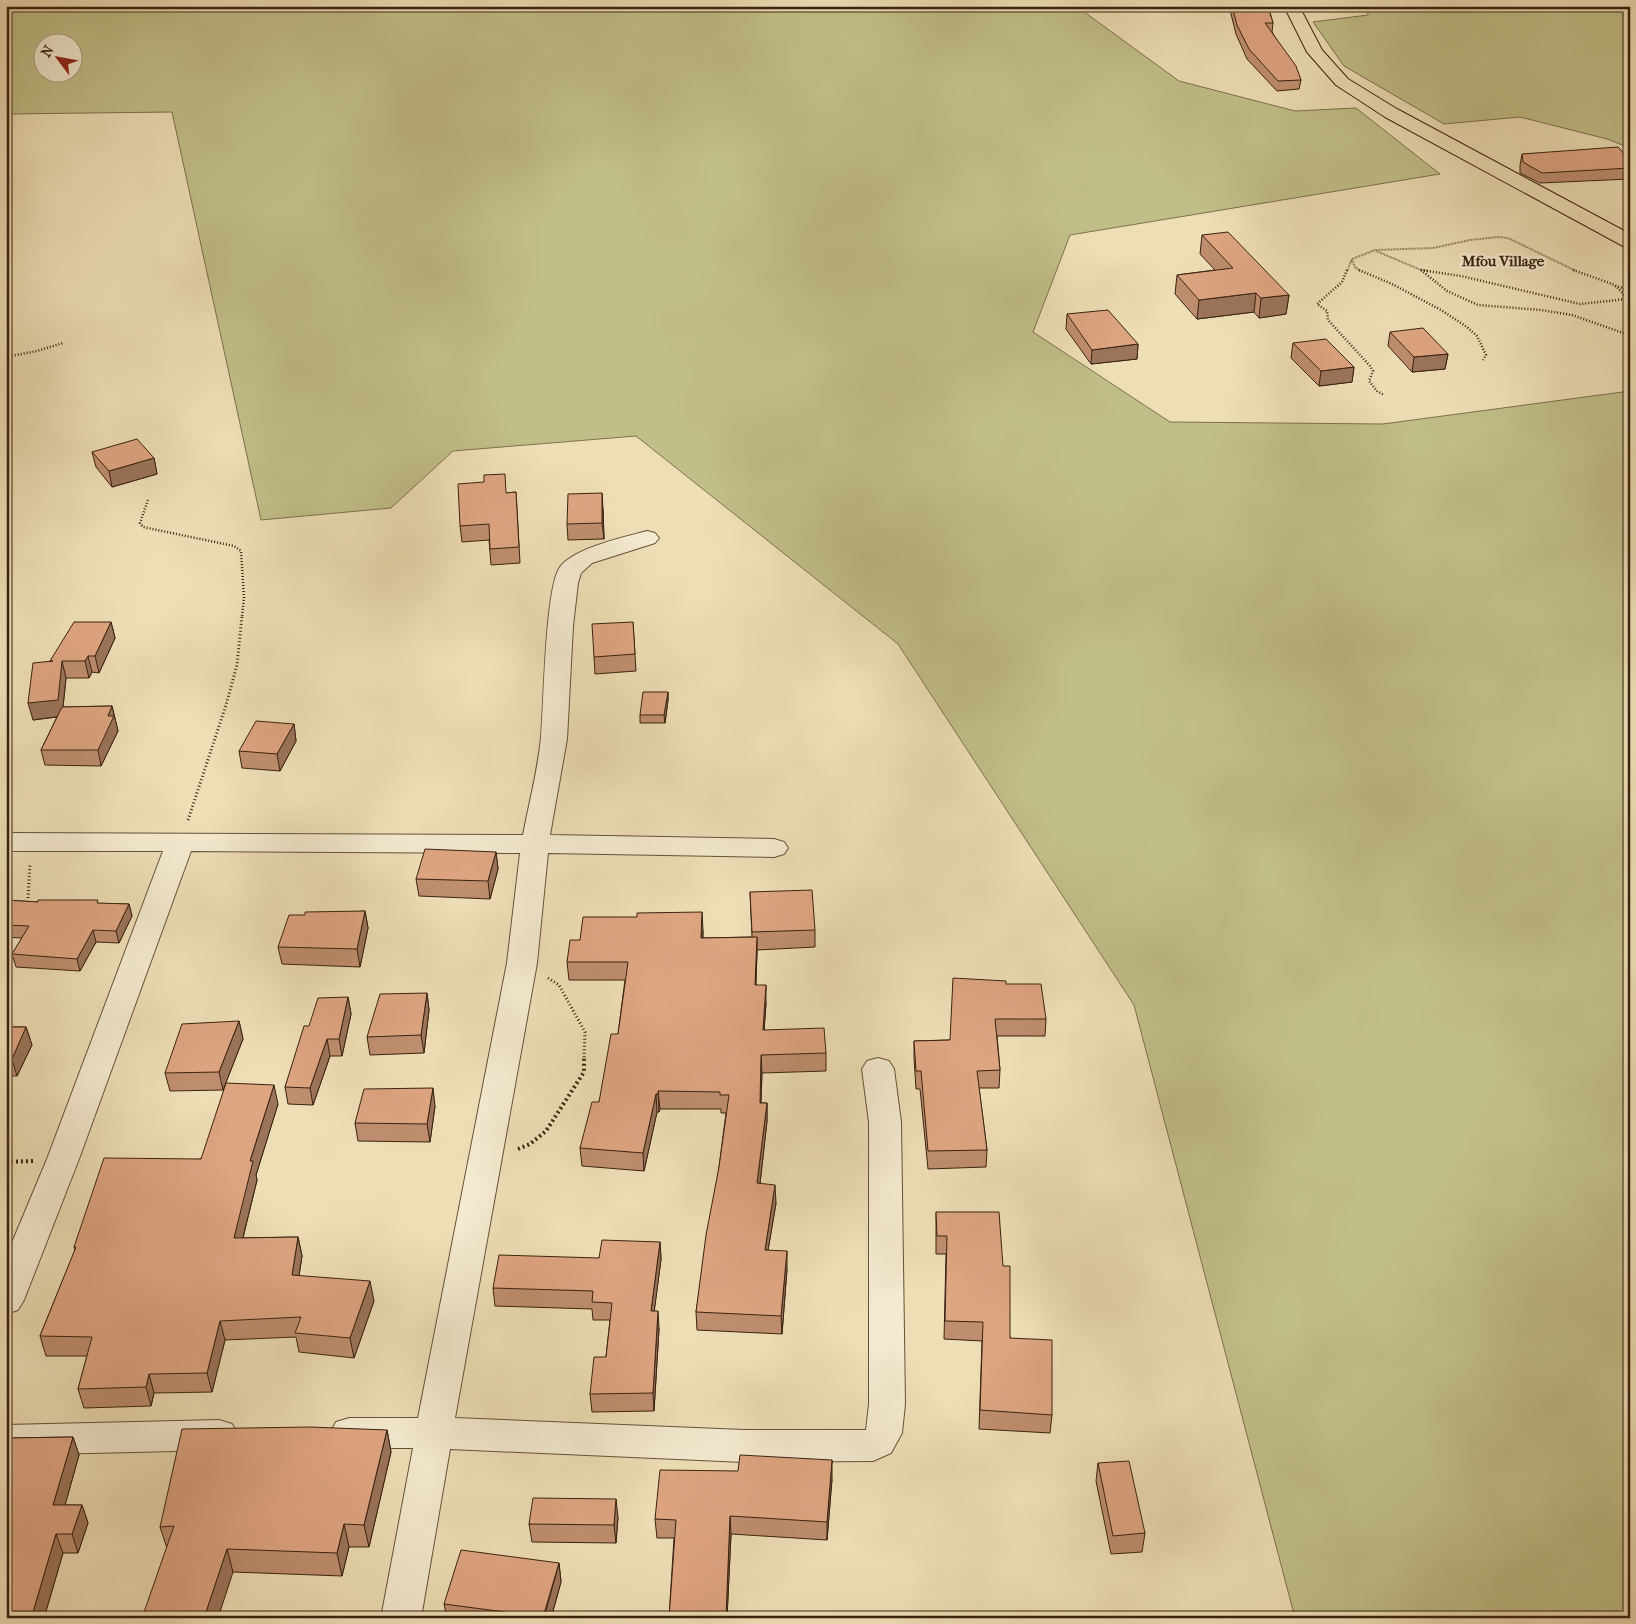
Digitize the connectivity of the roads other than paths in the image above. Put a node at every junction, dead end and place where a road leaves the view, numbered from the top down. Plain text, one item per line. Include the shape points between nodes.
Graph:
1 (1292, 6) edge
2 (1630, 242) edge
3 (647, 538) dead end
4 (17, 842) edge
5 (180, 842) junction
6 (534, 844) junction
7 (774, 848) dead end
8 (878, 1070) dead end
9 (6, 1300) edge
10 (320, 1433) edge
11 (434, 1433) junction
12 (252, 1434) edge
13 (6, 1440) edge
14 (401, 1618) edge

1 - 2 main road via 1315,52 1342,82 1392,113
3 - 6 street via 584,558 570,570 561,626 554,739
4 - 5 street
5 - 6 street
5 - 9 street via 63,1159
6 - 7 street
6 - 11 street via 522,963
8 - 11 street via 885,1122 887,1192 887,1404 885,1432 880,1441 873,1445 744,1446
10 - 11 street
11 - 14 street
12 - 13 street

